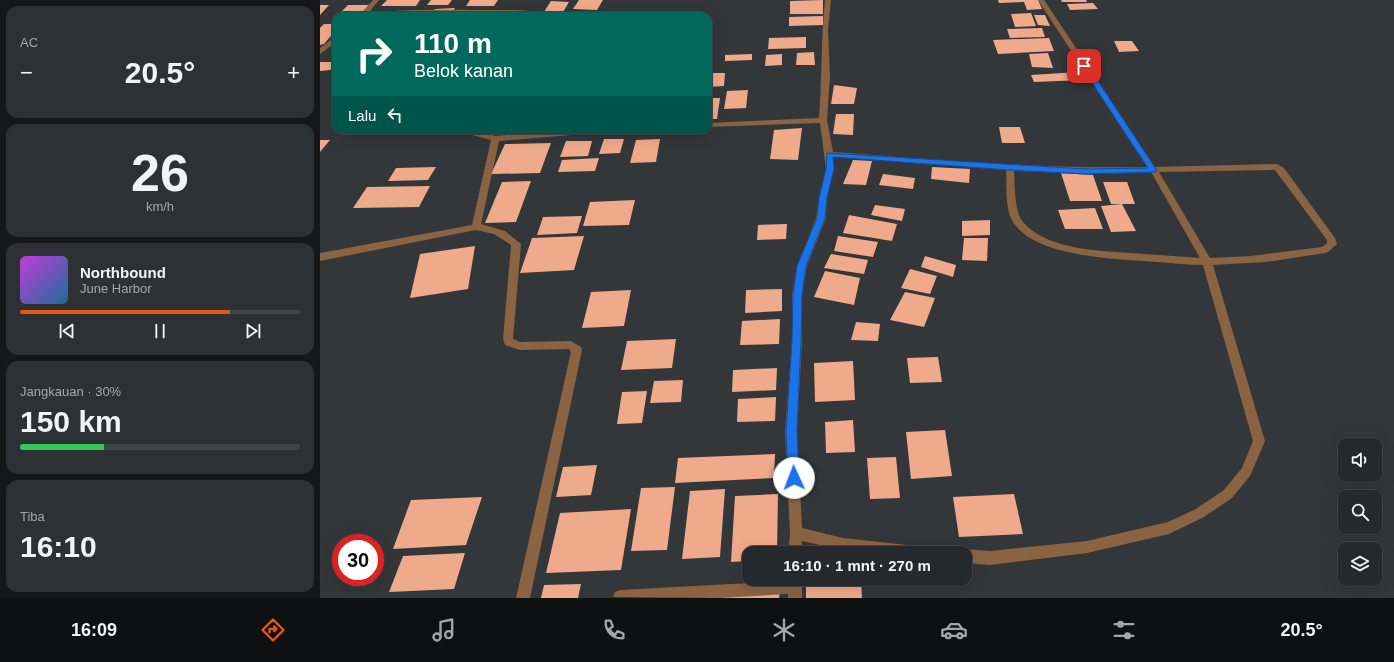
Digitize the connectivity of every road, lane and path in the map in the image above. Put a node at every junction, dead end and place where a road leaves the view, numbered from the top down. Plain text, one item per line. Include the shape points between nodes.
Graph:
1 (376, 0) edge
2 (828, 0) edge
3 (1041, 0) edge
4 (366, 12) edge
5 (430, 12) edge
6 (512, 12) edge
7 (332, 41) edge
8 (321, 50) edge
9 (823, 120) junction
10 (712, 125) edge
11 (476, 134) edge
12 (547, 134) edge
13 (495, 140) junction
14 (829, 154) junction
15 (1010, 168) junction
16 (1154, 170) junction
17 (476, 227) junction
18 (320, 257) edge
19 (1207, 262) junction
20 (796, 533) junction
21 (795, 546) edge
22 (859, 546) edge
23 (972, 557) edge
24 (794, 588) edge
25 (620, 597) dead end
26 (523, 598) edge

1 - 4 street
2 - 9 street
3 - 16 street
5 - 6 street
7 - 8 street
9 - 10 street
9 - 14 street
11 - 13 street
12 - 13 street
13 - 17 street
14 - 15 street
14 - 20 street via 830,169 821,218 802,266 797,295 797,341 791,431
15 - 16 street
15 - 19 street via 1014,213 1019,224 1030,234 1052,244 1076,250
16 - 19 street
16 - 19 street via 1277,167 1332,240 1332,244 1325,250 1260,259
17 - 18 street
17 - 26 street via 506,234 516,244 509,342 520,346 571,344 577,350
19 - 23 street via 1259,441 1246,472 1228,494 1200,513 1169,528 1087,547 990,558
20 - 21 street
20 - 22 street
24 - 25 street

